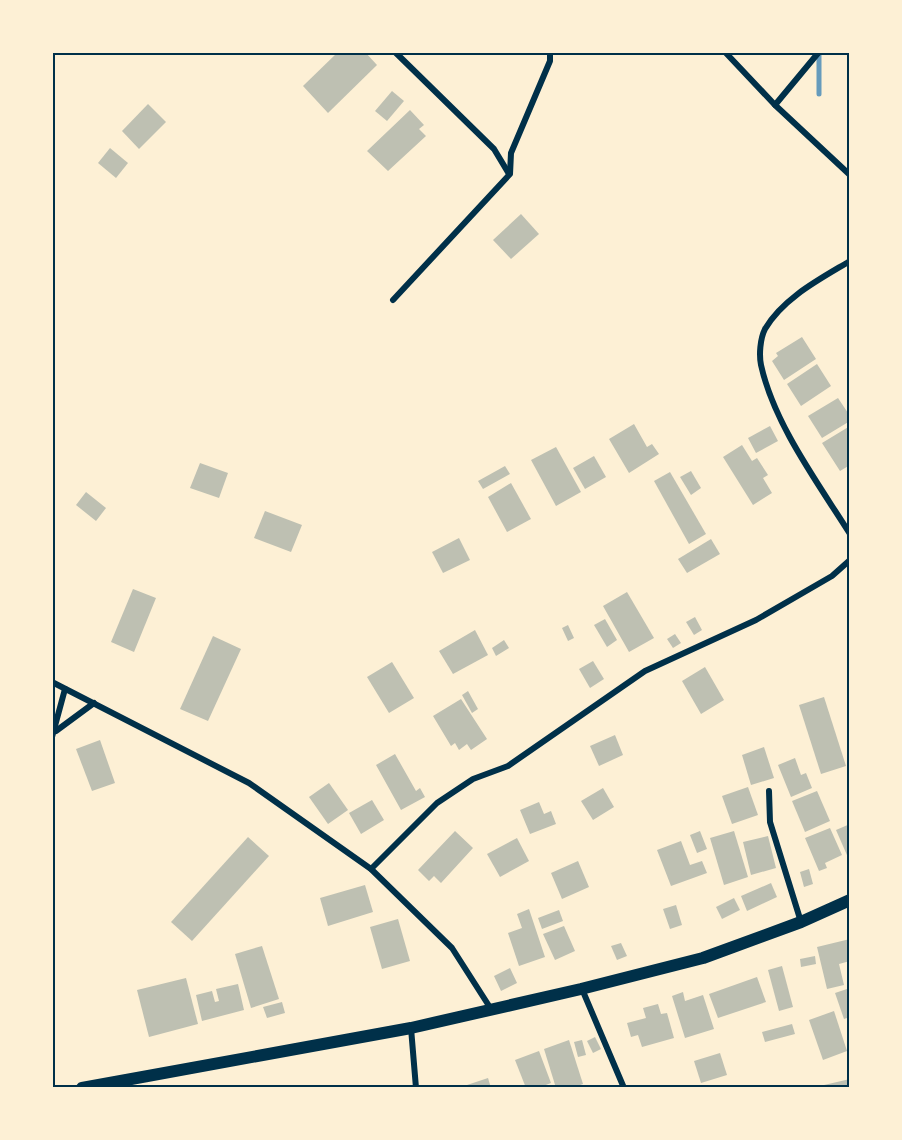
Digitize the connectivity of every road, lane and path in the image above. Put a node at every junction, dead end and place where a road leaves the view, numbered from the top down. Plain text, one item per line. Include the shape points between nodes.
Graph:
1 (395, 52) edge
2 (550, 52) edge
3 (725, 52) edge
4 (819, 52) edge
5 (775, 105) junction
6 (510, 174) junction
7 (849, 174) edge
8 (849, 261) edge
9 (393, 300) dead end
10 (849, 534) edge
11 (849, 560) edge
12 (52, 682) edge
13 (65, 688) junction
14 (94, 702) junction
15 (54, 734) edge
16 (769, 791) dead end
17 (371, 869) junction
18 (849, 900) edge
19 (801, 922) junction
20 (581, 988) junction
21 (491, 1009) junction
22 (411, 1028) junction
23 (82, 1088) edge
24 (416, 1088) edge
25 (624, 1088) edge

1 - 6 street via 494,149
2 - 6 street via 550,61 511,153
3 - 5 street
4 - 5 street
5 - 7 street
6 - 9 street
8 - 10 street via 797,296 774,318 765,330 760,364 786,430
11 - 17 street via 832,576 756,620 645,671 508,766 473,779 437,803
12 - 13 street
13 - 14 street
13 - 15 street
14 - 15 street
14 - 17 street via 249,783
16 - 19 street via 770,822
17 - 21 street via 452,948
18 - 19 main road
19 - 20 main road via 704,958
20 - 21 main road
20 - 25 street
21 - 22 main road
22 - 23 main road
22 - 24 street

